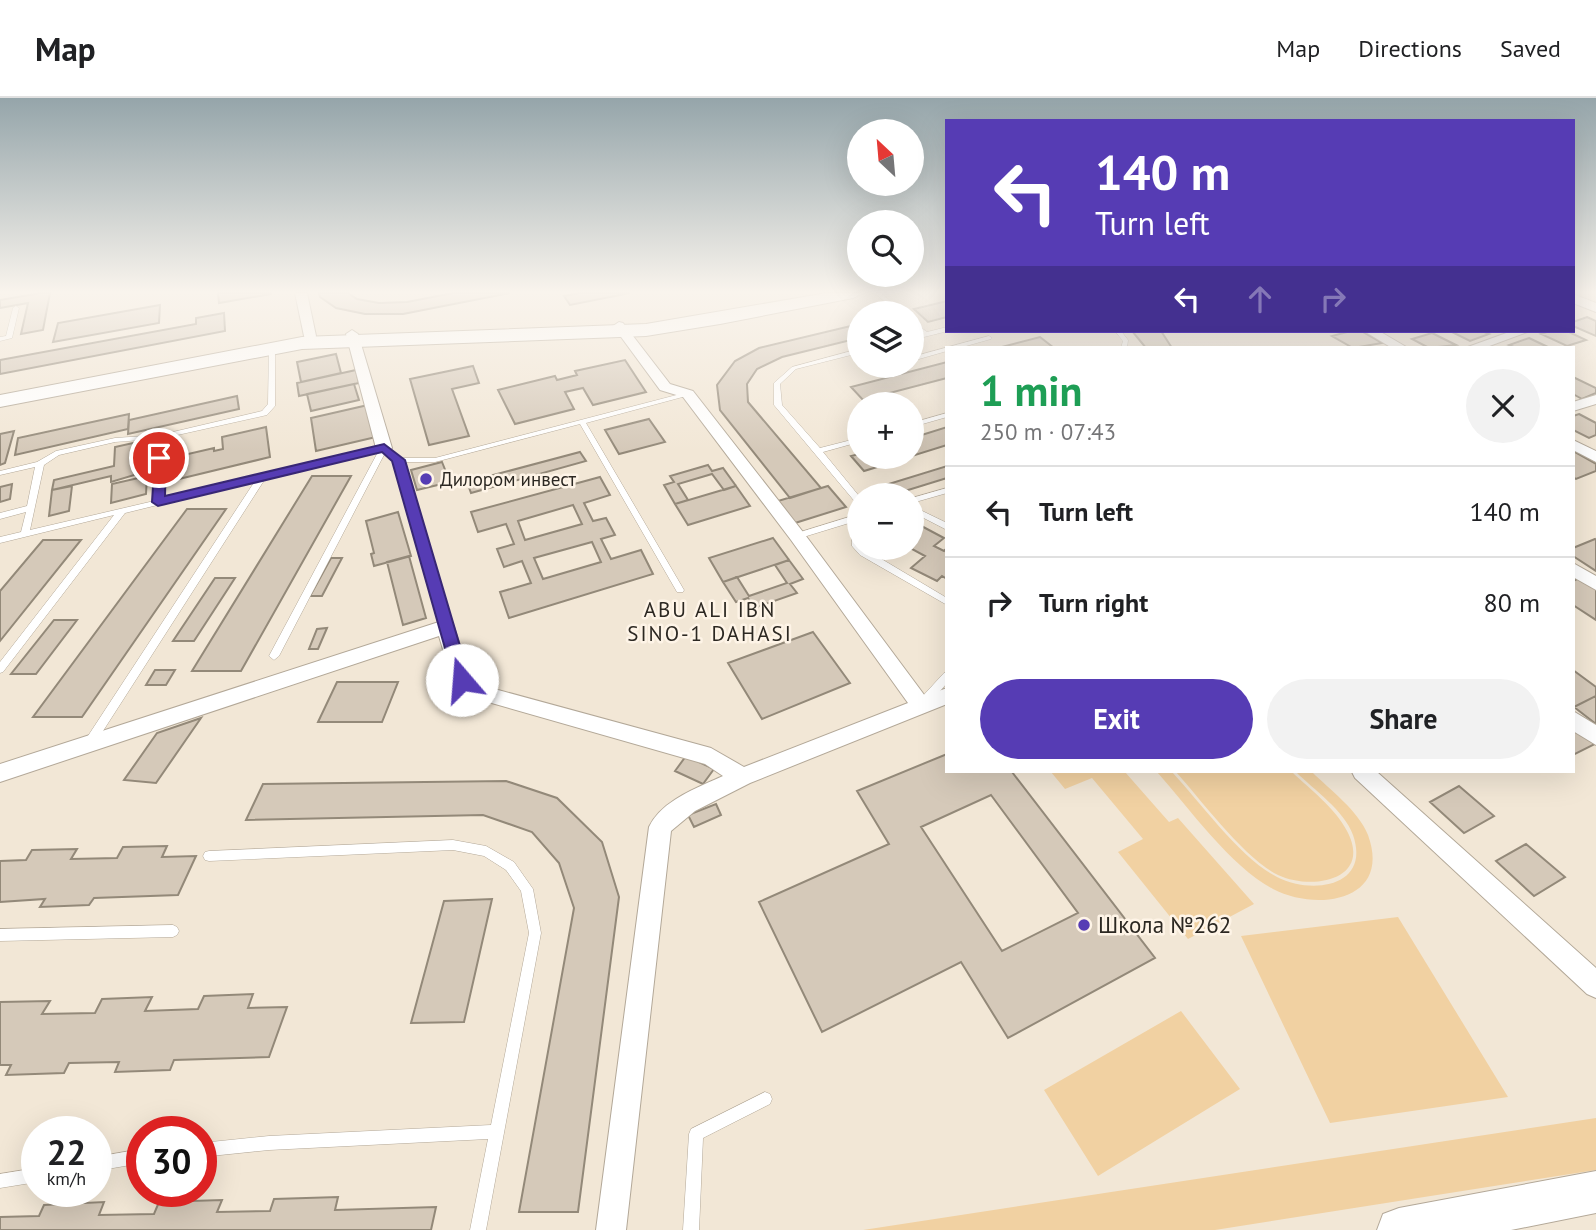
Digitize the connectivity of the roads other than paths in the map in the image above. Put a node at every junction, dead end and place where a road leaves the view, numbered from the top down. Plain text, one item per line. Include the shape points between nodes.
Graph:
1 (245, 346) edge
2 (285, 346) edge
3 (355, 346) edge
4 (634, 346) edge
5 (272, 348) junction
6 (945, 350) edge
7 (847, 355) edge
8 (924, 356) edge
9 (0, 393) edge
10 (688, 394) junction
11 (1596, 399) edge
12 (0, 401) edge
13 (1575, 406) edge
14 (945, 416) edge
15 (582, 422) junction
16 (924, 422) edge
17 (160, 437) junction
18 (847, 443) edge
19 (1575, 445) edge
20 (384, 448) junction
21 (818, 451) junction
22 (1596, 457) edge
23 (398, 460) junction
24 (40, 464) junction
25 (0, 473) edge
26 (262, 477) junction
27 (847, 486) edge
28 (945, 491) edge
29 (924, 497) edge
30 (158, 502) junction
31 (30, 508) junction
32 (122, 511) junction
33 (924, 515) edge
34 (0, 516) edge
35 (847, 521) edge
36 (945, 526) edge
37 (25, 534) junction
38 (797, 536) junction
39 (0, 540) edge
40 (875, 560) edge
41 (1575, 570) edge
42 (1596, 583) edge
43 (680, 590) dead end
44 (945, 601) edge
45 (445, 627) junction
46 (274, 656) dead end
47 (0, 669) edge
48 (945, 678) edge
49 (945, 697) edge
50 (921, 706) junction
51 (1575, 721) edge
52 (1596, 737) edge
53 (90, 742) junction
54 (0, 773) edge
55 (1364, 773) edge
56 (742, 777) junction
57 (209, 856) dead end
58 (173, 931) dead end
59 (0, 935) edge
60 (1596, 985) edge
61 (765, 1099) dead end
62 (497, 1132) junction
63 (217, 1148) edge
64 (21, 1178) edge
65 (0, 1181) edge
66 (1596, 1192) edge
67 (1472, 1224) edge
68 (478, 1230) edge
69 (611, 1230) edge
70 (691, 1230) edge
71 (1399, 1230) edge

1 - 9 main road
2 - 5 main road
3 - 20 street
4 - 10 street via 665,387
5 - 12 main road
5 - 17 lane via 271,408
6 - 8 lane
7 - 21 lane via 794,368 777,383 778,405
10 - 15 lane
10 - 38 street
11 - 13 street
14 - 16 lane
15 - 23 lane via 435,460
15 - 43 lane
17 - 24 lane via 91,445 56,453
17 - 30 lane
18 - 21 lane
19 - 22 street
20 - 23 lane
20 - 26 lane
20 - 46 lane
21 - 27 lane
23 - 45 lane
24 - 25 lane
24 - 31 lane
26 - 30 lane
26 - 53 lane
28 - 29 lane
30 - 32 lane
31 - 34 lane
31 - 37 lane
32 - 37 lane
32 - 47 lane
33 - 36 lane
35 - 38 lane
37 - 39 lane
38 - 50 street
40 - 44 lane
41 - 42 street
45 - 53 street
45 - 56 street via 462,680 474,691 711,757
48 - 50 lane
49 - 50 street
50 - 56 street
51 - 52 street
53 - 54 street
55 - 60 street
56 - 69 street via 668,816 660,827
57 - 62 lane via 453,845 486,851 510,866 527,889 535,933
58 - 59 lane
61 - 70 lane via 696,1133
62 - 63 lane
62 - 68 lane
64 - 65 lane
66 - 67 main road
67 - 71 main road

